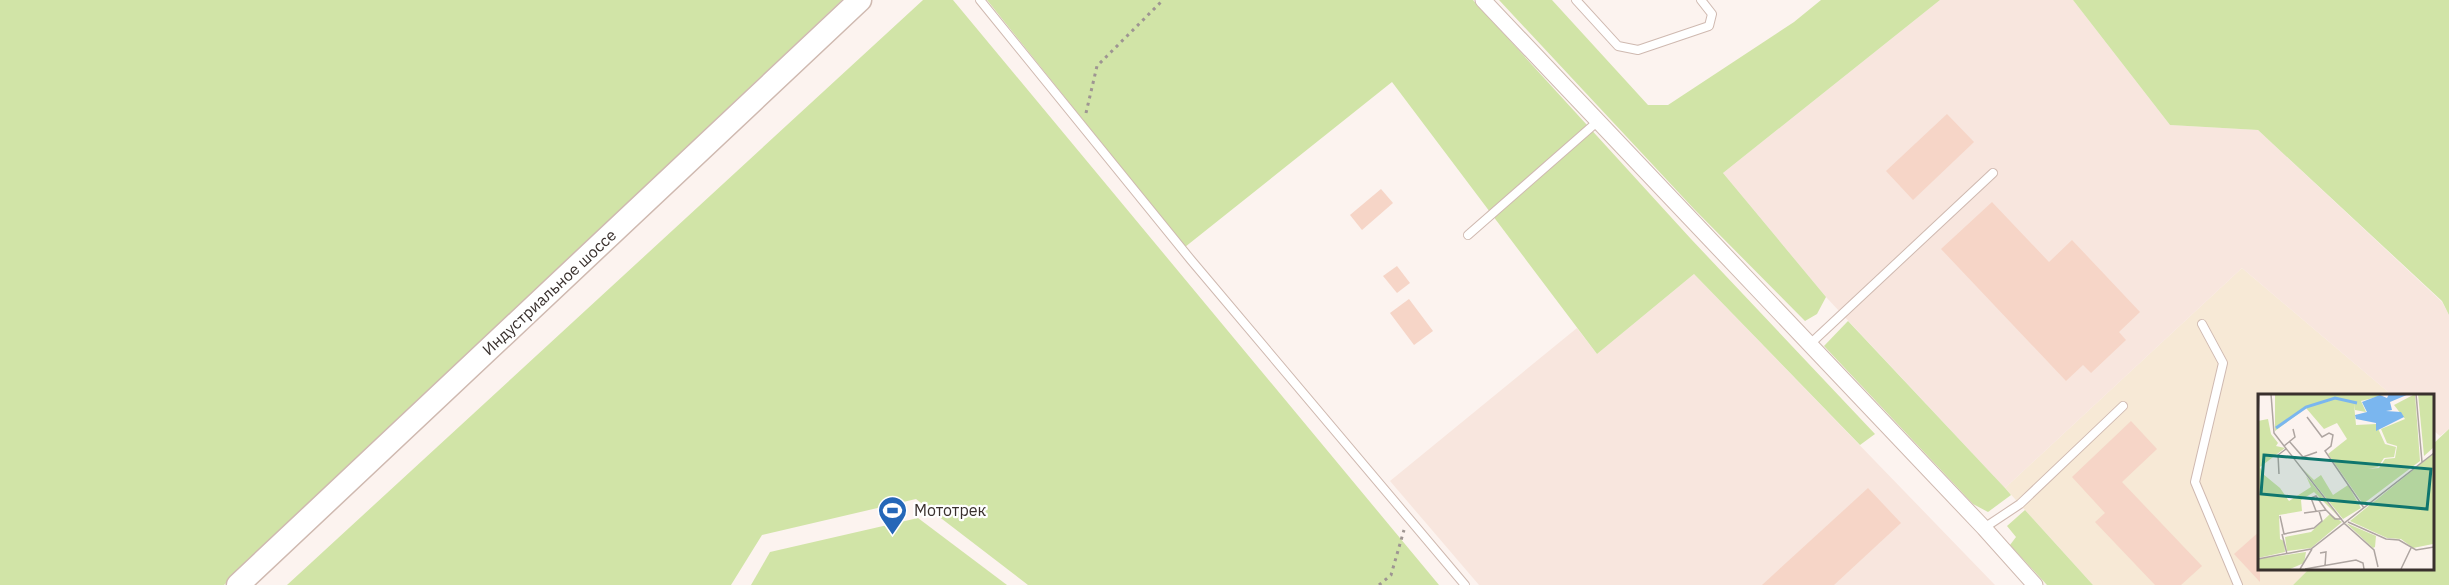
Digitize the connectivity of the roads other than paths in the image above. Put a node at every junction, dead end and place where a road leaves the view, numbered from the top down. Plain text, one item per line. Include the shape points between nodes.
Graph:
1 (860, 0) edge
2 (981, 0) edge
3 (1483, 0) edge
4 (1576, 0) edge
5 (1701, 0) edge
6 (1597, 122) junction
7 (1993, 173) dead end
8 (1468, 235) dead end
9 (2202, 324) dead end
10 (1809, 345) junction
11 (2123, 406) dead end
12 (1984, 528) junction
13 (238, 585) edge
14 (1465, 585) edge
15 (2035, 585) edge
16 (2238, 585) edge

1 - 13 main road, Индустриальное шоссе
2 - 14 lane via 1191,260
3 - 6 street
4 - 5 lane via 1618,46 1638,50 1709,26 1712,14
6 - 8 lane
6 - 10 street
7 - 10 lane
9 - 16 lane via 2223,363 2195,482
10 - 12 street
11 - 12 lane via 2020,504
12 - 15 street

